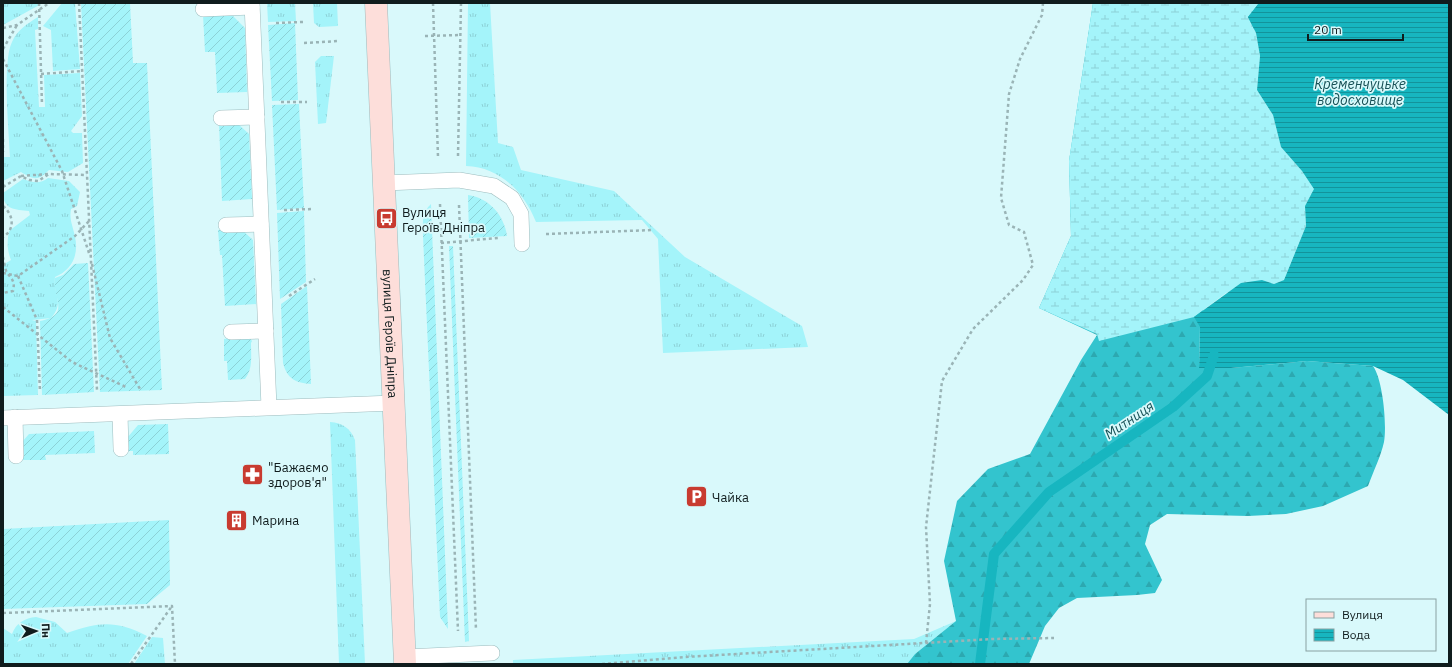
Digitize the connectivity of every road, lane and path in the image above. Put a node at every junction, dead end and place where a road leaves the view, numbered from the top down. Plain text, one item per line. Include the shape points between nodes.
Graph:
1 (39, 3) edge
2 (49, 3) edge
3 (79, 3) edge
4 (376, 3) edge
5 (433, 3) edge
6 (460, 3) edge
7 (1043, 3) edge
8 (252, 5) edge
9 (203, 9) dead end
10 (39, 10) junction
11 (303, 22) dead end
12 (272, 23) dead end
13 (17, 25) junction
14 (3, 28) edge
15 (460, 35) junction
16 (426, 36) dead end
17 (434, 36) junction
18 (339, 41) dead end
19 (304, 43) dead end
20 (3, 49) edge
21 (3, 59) edge
22 (82, 71) junction
23 (41, 74) junction
24 (307, 102) dead end
25 (276, 103) dead end
26 (42, 105) dead end
27 (257, 117) junction
28 (221, 118) dead end
29 (3, 138) edge
30 (3, 152) edge
31 (458, 157) dead end
32 (438, 158) dead end
33 (49, 174) junction
34 (64, 174) junction
35 (87, 175) junction
36 (21, 176) junction
37 (384, 183) junction
38 (3, 187) edge
39 (440, 197) dead end
40 (459, 203) dead end
41 (3, 206) edge
42 (312, 209) dead end
43 (281, 210) dead end
44 (89, 221) junction
45 (261, 224) junction
46 (226, 225) dead end
47 (82, 229) junction
48 (653, 230) dead end
49 (538, 235) dead end
50 (3, 237) edge
51 (500, 238) dead end
52 (461, 241) junction
53 (441, 243) junction
54 (522, 244) dead end
55 (3, 257) edge
56 (90, 258) junction
57 (5, 273) edge
58 (18, 276) junction
59 (315, 279) dead end
60 (3, 293) edge
61 (284, 299) dead end
62 (3, 307) edge
63 (266, 331) junction
64 (231, 332) dead end
65 (37, 334) junction
66 (96, 373) junction
67 (130, 389) dead end
68 (143, 395) dead end
69 (41, 399) dead end
70 (394, 403) junction
71 (269, 407) junction
72 (120, 414) junction
73 (98, 415) junction
74 (9, 418) edge
75 (121, 449) dead end
76 (16, 456) dead end
77 (172, 606) junction
78 (3, 612) edge
79 (476, 633) dead end
80 (1054, 638) dead end
81 (458, 639) dead end
82 (926, 643) junction
83 (492, 653) dead end
84 (405, 661) edge
85 (131, 664) edge
86 (175, 664) edge
87 (602, 664) edge

1 - 10 path
2 - 10 path
3 - 22 path
4 - 37 main road, вулиця Героїв Дніпра
5 - 17 path
6 - 15 path
7 - 82 path via 1042,15 1020,59 1009,94 1001,198 1008,225 1024,232 1033,265 1023,280 973,329 942,381 926,527 930,604
8 - 9 lane
8 - 27 lane
10 - 13 path
10 - 23 path
11 - 12 path
13 - 14 path
13 - 20 path
15 - 17 path
15 - 31 path
16 - 17 path
17 - 32 path
18 - 19 path
21 - 34 path
22 - 23 path
22 - 35 path
23 - 26 path
24 - 25 path
27 - 28 lane
27 - 45 lane
29 - 30 path
33 - 34 path
33 - 36 path
33 - 36 path via 38,181
34 - 35 path
34 - 47 path
35 - 44 path
36 - 38 path
37 - 54 lane via 459,180 494,186 512,198 521,214
37 - 70 main road, вулиця Героїв Дніпра
39 - 53 path
40 - 52 path
41 - 50 path via 10,213 12,221
42 - 43 path
44 - 47 path
44 - 56 path
45 - 46 lane
45 - 63 lane
47 - 56 path
47 - 58 path
48 - 49 path
51 - 52 path
52 - 53 path
52 - 79 path
53 - 81 path
55 - 57 path
56 - 66 path
56 - 68 path via 110,338
57 - 58 path
57 - 60 path via 12,278 14,285 13,292
58 - 65 path via 37,320
59 - 61 path
62 - 65 path
63 - 64 lane
63 - 71 lane
65 - 66 path via 72,362
65 - 69 path
66 - 67 path
66 - 73 path
70 - 71 lane
70 - 84 main road, вулиця Героїв Дніпра
71 - 72 lane
72 - 73 lane
72 - 75 lane
73 - 74 lane
74 - 76 lane
77 - 78 path
77 - 85 path
77 - 86 path
80 - 82 path
82 - 87 path
83 - 84 lane

